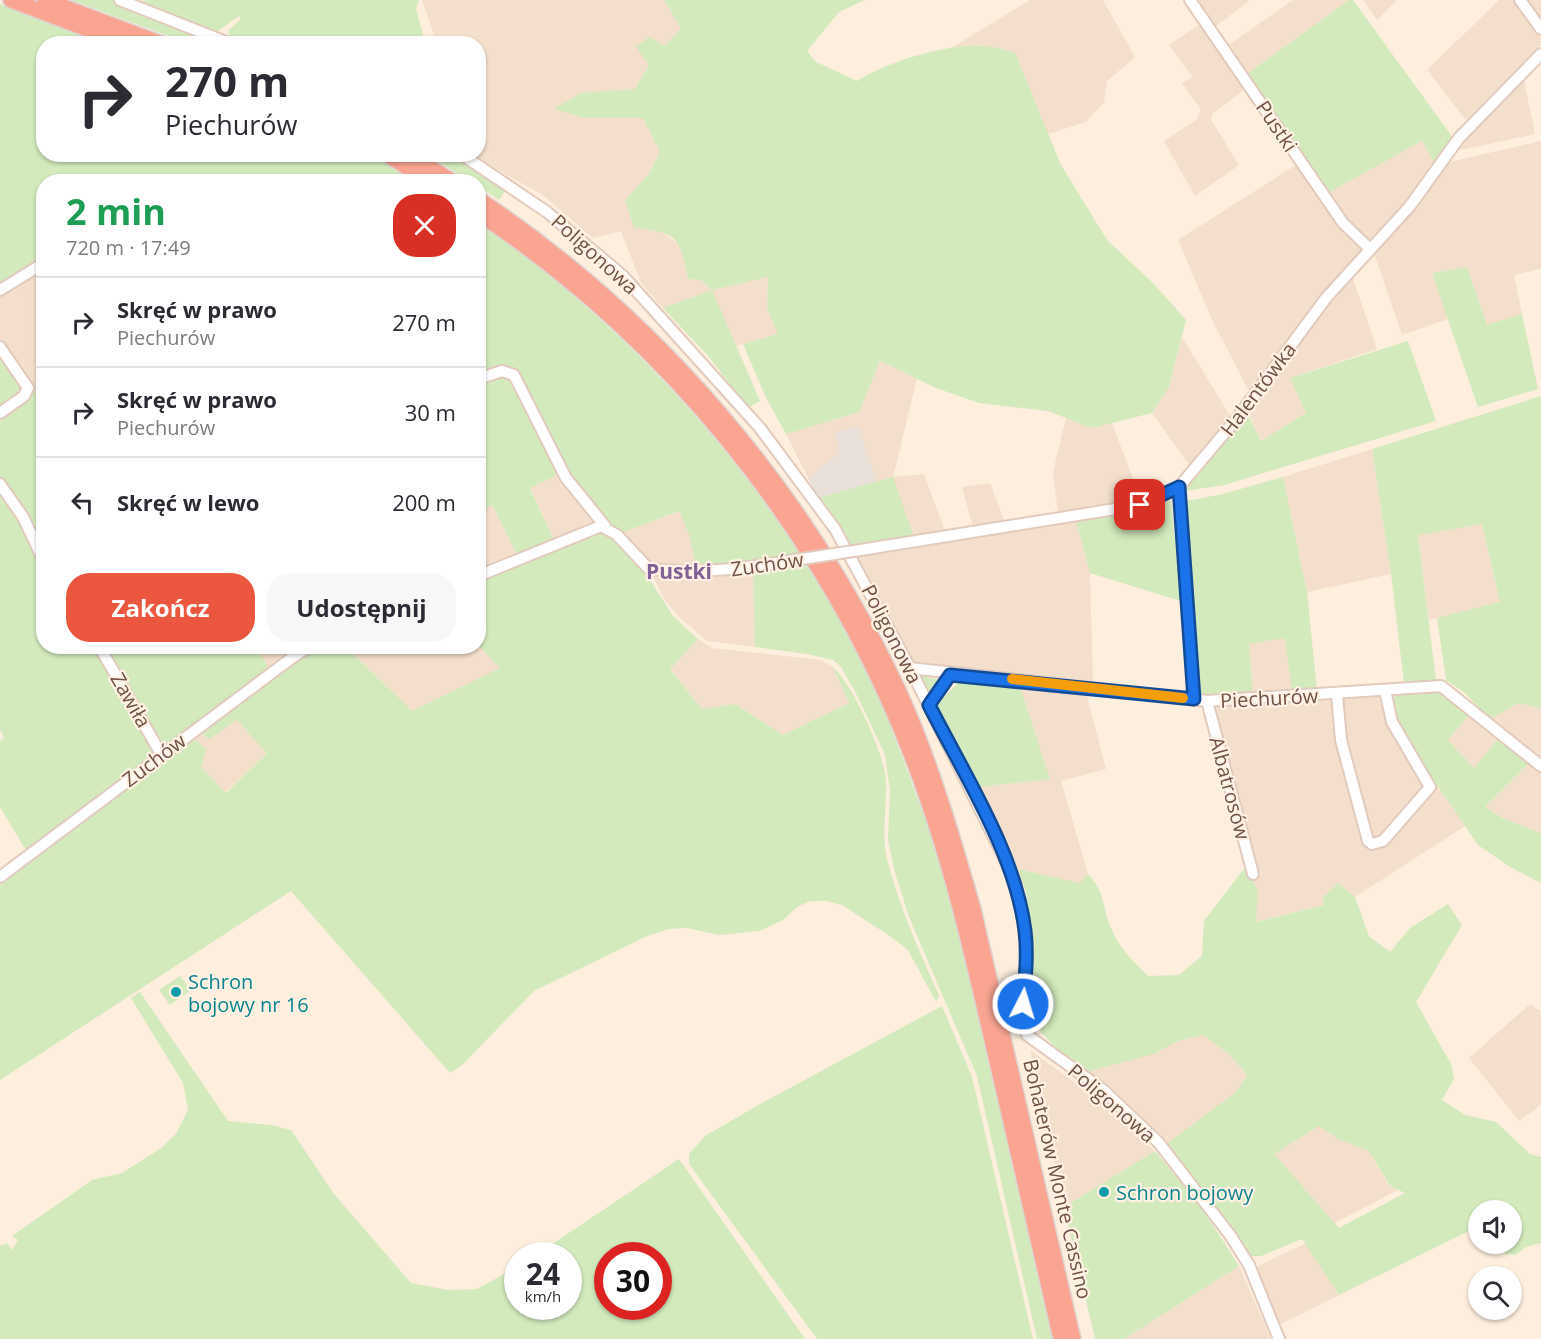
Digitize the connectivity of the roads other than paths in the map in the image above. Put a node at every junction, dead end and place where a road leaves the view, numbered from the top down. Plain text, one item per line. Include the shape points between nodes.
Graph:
1 (11, 0) edge
2 (45, 0) edge
3 (120, 0) edge
4 (1190, 0) edge
5 (1520, 0) edge
6 (1541, 29) edge
7 (106, 36) edge
8 (141, 36) edge
9 (211, 36) edge
10 (1541, 54) edge
11 (399, 162) edge
12 (422, 162) edge
13 (473, 162) edge
14 (417, 174) edge
15 (440, 174) edge
16 (486, 205) edge
17 (486, 219) edge
18 (1369, 248) junction
19 (36, 268) edge
20 (0, 290) edge
21 (0, 347) edge
22 (486, 376) edge
23 (0, 413) edge
24 (0, 484) edge
25 (1179, 487) junction
26 (605, 526) junction
27 (36, 544) edge
28 (873, 548) joint
29 (486, 573) edge
30 (104, 654) edge
31 (299, 654) edge
32 (910, 668) junction
33 (950, 675) junction
34 (1385, 690) junction
35 (1337, 694) junction
36 (1194, 699) junction
37 (1207, 701) junction
38 (929, 705) junction
39 (161, 754) junction
40 (1541, 766) edge
41 (1253, 874) dead end
42 (0, 876) edge
43 (1061, 1339) edge
44 (1073, 1339) edge
45 (1279, 1339) edge

1 - 7 highway
2 - 8 highway
3 - 9 street
4 - 18 street, Pustki via 1343,223
5 - 6 street
10 - 18 street, Halentówka via 1459,138 1410,206
11 - 14 highway
12 - 15 highway
13 - 32 street, Poligonowa via 548,212 604,258 760,428 835,529
16 - 44 highway, Bohaterów Monte Cassino via 568,264 618,308 720,414 773,478 871,634 923,750 955,846
17 - 43 highway, Bohaterów Monte Cassino via 578,287 711,420 764,484 858,638 888,697 944,848
18 - 25 street, Halentówka
19 - 20 street
21 - 23 street via 28,388 24,396
22 - 26 street, Zuchów via 502,371 514,375 561,470
24 - 27 street
25 - 28 street, Halentówka via 1140,505
25 - 36 street
26 - 28 street, Zuchów, bridge via 649,569 728,570
26 - 29 street
30 - 39 street, Zawiła
31 - 39 street, Zuchów
32 - 33 street, Piechurów
32 - 38 street, Poligonowa
33 - 36 street, Piechurów
33 - 38 street
34 - 35 street, Piechurów
34 - 35 street, Piechurów via 1392,722 1430,787 1383,841 1372,844 1341,740
34 - 40 street, Piechurów via 1441,686
35 - 37 street, Piechurów
36 - 37 street, Piechurów
37 - 41 street, Albatrosów
38 - 45 street, Poligonowa via 1014,878 1026,933 1022,1018 1027,1035 1103,1090 1159,1143 1230,1234 1249,1265
39 - 42 street, Zuchów

